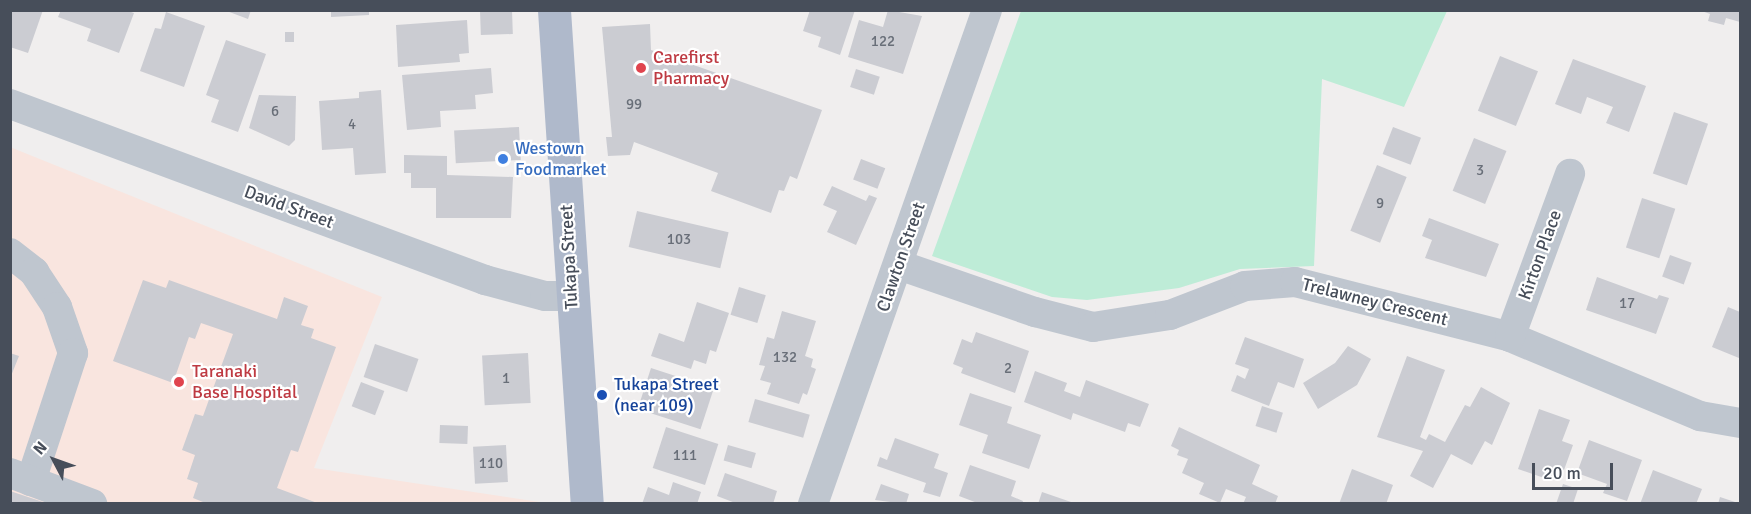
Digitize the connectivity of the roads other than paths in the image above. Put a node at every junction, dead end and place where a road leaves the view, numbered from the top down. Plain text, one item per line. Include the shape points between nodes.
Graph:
1 (554, 10) edge
2 (987, 10) edge
3 (10, 105) edge
4 (1570, 174) dead end
5 (10, 253) edge
6 (899, 265) junction
7 (570, 296) junction
8 (1510, 337) junction
9 (1740, 423) edge
10 (21, 477) edge
11 (92, 504) edge
12 (587, 504) edge
13 (813, 504) edge

1 - 7 main road, Tukapa Street
2 - 6 street, Clawton Street
3 - 7 street, David Street via 484,280 545,296
4 - 8 street, Kirton Place
5 - 10 street via 34,272 57,306 73,353
6 - 8 street, Trelawney Crescent via 1035,312 1093,327 1170,315 1245,286 1295,282
6 - 13 street, Clawton Street
7 - 12 main road, Tukapa Street
8 - 9 street, Trelawney Crescent via 1700,416
10 - 11 street

